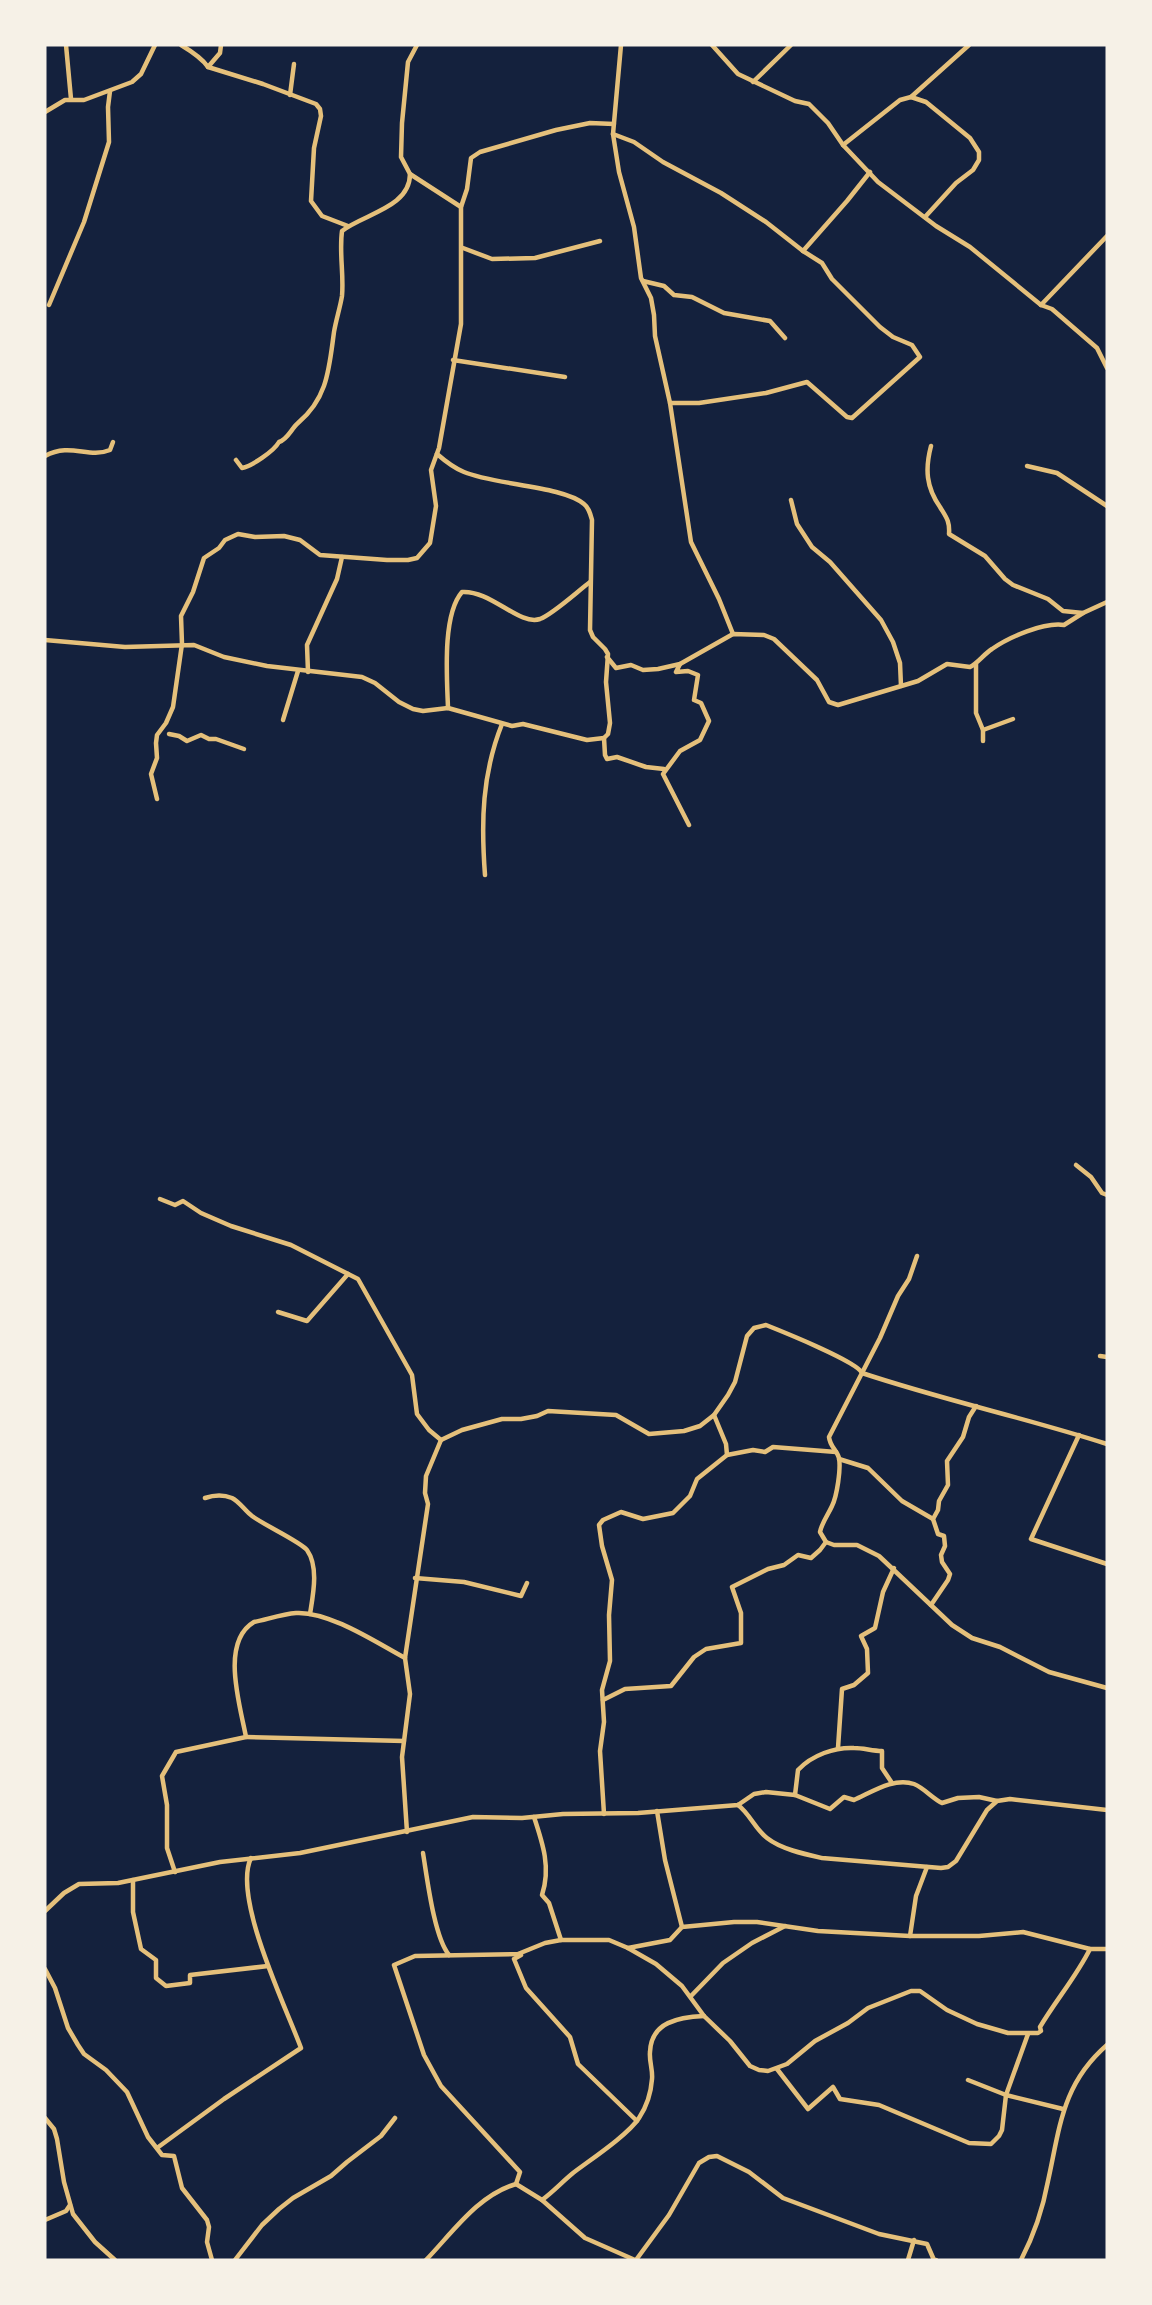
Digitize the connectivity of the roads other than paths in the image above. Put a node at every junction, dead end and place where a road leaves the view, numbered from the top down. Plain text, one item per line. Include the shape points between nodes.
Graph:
1 (66, 45) edge
2 (155, 45) edge
3 (181, 45) edge
4 (221, 45) edge
5 (417, 45) edge
6 (621, 45) edge
7 (712, 45) edge
8 (791, 45) edge
9 (969, 45) edge
10 (294, 64) dead end
11 (208, 67) junction
12 (753, 82) junction
13 (110, 91) junction
14 (290, 95) junction
15 (911, 97) junction
16 (71, 99) junction
17 (45, 111) edge
18 (614, 124) junction
19 (613, 134) junction
20 (843, 146) junction
21 (870, 172) junction
22 (410, 174) junction
23 (461, 207) junction
24 (926, 217) junction
25 (348, 226) junction
26 (1107, 236) edge
27 (600, 241) dead end
28 (463, 248) junction
29 (802, 251) junction
30 (642, 281) junction
31 (50, 305) dead end
32 (1041, 305) junction
33 (785, 338) dead end
34 (453, 360) junction
35 (1107, 368) edge
36 (565, 377) dead end
37 (670, 403) junction
38 (114, 442) dead end
39 (931, 446) dead end
40 (437, 454) junction
41 (45, 456) edge
42 (236, 460) dead end
43 (1027, 466) dead end
44 (791, 500) dead end
45 (1107, 506) edge
46 (342, 557) junction
47 (590, 582) junction
48 (1107, 602) edge
49 (1063, 611) junction
50 (1083, 613) junction
51 (1064, 625) junction
52 (733, 634) junction
53 (45, 640) edge
54 (182, 644) junction
55 (608, 657) junction
56 (976, 662) junction
57 (680, 664) junction
58 (298, 671) junction
59 (308, 672) junction
60 (901, 686) junction
61 (448, 708) junction
62 (170, 716) junction
63 (1013, 719) dead end
64 (283, 720) dead end
65 (166, 723) junction
66 (502, 724) junction
67 (983, 730) junction
68 (169, 734) junction
69 (604, 738) junction
70 (984, 741) dead end
71 (244, 749) dead end
72 (664, 769) junction
73 (157, 799) dead end
74 (689, 825) dead end
75 (486, 875) dead end
76 (1076, 1165) dead end
77 (1107, 1195) edge
78 (160, 1199) dead end
79 (917, 1256) dead end
80 (348, 1274) junction
81 (278, 1312) dead end
82 (1100, 1356) dead end
83 (1107, 1357) edge
84 (862, 1373) junction
85 (976, 1406) junction
86 (714, 1415) junction
87 (1079, 1435) junction
88 (441, 1440) junction
89 (1107, 1444) edge
90 (836, 1452) junction
91 (727, 1455) junction
92 (839, 1459) junction
93 (205, 1498) dead end
94 (933, 1519) junction
95 (826, 1542) junction
96 (1107, 1564) edge
97 (894, 1568) junction
98 (415, 1578) junction
99 (527, 1583) dead end
100 (931, 1605) junction
101 (310, 1614) junction
102 (405, 1658) junction
103 (1107, 1688) edge
104 (603, 1700) junction
105 (246, 1737) junction
106 (404, 1741) junction
107 (838, 1748) junction
108 (892, 1783) junction
109 (795, 1795) junction
110 (997, 1801) junction
111 (738, 1805) junction
112 (1107, 1810) edge
113 (657, 1811) junction
114 (604, 1814) junction
115 (534, 1817) junction
116 (407, 1832) junction
117 (423, 1853) dead end
118 (251, 1858) junction
119 (927, 1867) junction
120 (175, 1872) junction
121 (133, 1880) junction
122 (45, 1911) edge
123 (785, 1926) junction
124 (682, 1927) junction
125 (910, 1936) junction
126 (561, 1940) junction
127 (628, 1948) junction
128 (1090, 1949) junction
129 (1107, 1949) edge
130 (525, 1952) junction
131 (449, 1954) junction
132 (268, 1966) junction
133 (45, 1970) edge
134 (691, 1996) junction
135 (704, 2016) junction
136 (1028, 2034) junction
137 (1107, 2045) edge
138 (777, 2069) junction
139 (968, 2080) dead end
140 (1006, 2095) junction
141 (1063, 2109) junction
142 (45, 2118) edge
143 (395, 2118) dead end
144 (637, 2121) junction
145 (157, 2148) junction
146 (516, 2184) junction
147 (542, 2200) junction
148 (70, 2204) junction
149 (66, 2211) junction
150 (73, 2214) junction
151 (45, 2220) edge
152 (914, 2240) junction
153 (115, 2260) edge
154 (212, 2260) edge
155 (235, 2260) edge
156 (426, 2260) edge
157 (636, 2260) edge
158 (908, 2260) edge
159 (936, 2260) edge
160 (1021, 2260) edge

1 - 16 street
2 - 13 street via 141,74
3 - 11 street
4 - 11 street via 220,53
5 - 22 street via 408,62 402,123 401,157
6 - 18 street
7 - 12 street via 738,74
8 - 12 street
9 - 15 street
10 - 14 street
11 - 14 street
12 - 20 street via 810,104
13 - 16 street via 84,100
13 - 31 street via 109,142 84,222
14 - 25 street via 320,109 311,201 322,216
15 - 20 street via 900,100
15 - 24 street via 926,102 970,138 979,152 973,170
16 - 17 street
18 - 19 street
18 - 23 street via 590,123 556,130 480,152 471,158
19 - 29 street via 634,142 721,193
19 - 30 street
20 - 21 street
21 - 24 street via 886,189
21 - 29 street
22 - 23 street
22 - 25 street via 410,182 400,198
23 - 28 street
24 - 32 street
25 - 42 street via 342,231 342,295 329,372 316,404 285,440 253,465 242,468
26 - 32 street
27 - 28 street via 535,258 492,259
28 - 34 street via 461,324
29 - 37 street via 822,263 832,279 880,327 912,345 920,357 852,418 807,382 699,404
30 - 33 street via 664,286 674,295 692,297 724,313 770,321
30 - 37 street via 651,298 654,336
32 - 35 street via 1052,309 1097,348
34 - 36 street
34 - 40 street
37 - 52 street via 691,542
38 - 41 street via 104,452 71,449
39 - 49 street via 926,472 950,523 949,534 985,556 1013,585 1048,599
40 - 46 street via 431,471 436,506 430,543 424,552 408,560
40 - 47 street via 463,472 559,492 585,504 592,520
43 - 45 street via 1058,473
44 - 60 street via 797,524 812,547 881,620 900,663
46 - 54 street via 320,555 300,540 284,536 238,534 225,540 204,558 181,615
46 - 59 street via 337,579 307,645
47 - 55 street via 590,630
47 - 61 street via 542,618 531,620 478,592 462,592 455,602 446,646
48 - 50 street
49 - 50 street
49 - 51 street
50 - 51 street
51 - 56 street via 1022,633
52 - 57 street
52 - 60 street via 774,639 818,680 829,702 838,705
53 - 54 street via 125,647
54 - 58 street via 224,657
54 - 62 street
55 - 57 street via 619,669 631,665 647,670
55 - 69 street via 610,723
56 - 60 street via 966,668 947,664 923,679
56 - 67 street via 976,713
57 - 72 street via 676,672 698,675 694,700 701,703 709,721 700,740 680,751
58 - 59 street
58 - 64 street
59 - 61 street via 362,677 413,709
61 - 66 street
62 - 65 street
62 - 68 street
63 - 67 street
65 - 68 street
65 - 73 street via 157,735 157,758 151,769
66 - 69 street via 523,724 587,740
66 - 75 street via 488,774 482,826
67 - 70 street
68 - 71 street via 187,741 201,735
69 - 72 street via 607,759 617,757
72 - 74 street
76 - 77 street
78 - 80 street via 175,1205 183,1201 201,1213 291,1245
79 - 84 street
80 - 81 street via 307,1321
80 - 88 street via 364,1287 408,1366 414,1404 422,1423
82 - 83 street
84 - 85 street
84 - 86 street via 842,1358 780,1330 759,1325 747,1336 735,1382
84 - 90 street via 829,1437
85 - 87 street
85 - 94 street via 947,1461 948,1485
86 - 88 street via 690,1430 649,1434 616,1415 548,1411 521,1419 502,1419
86 - 91 street
87 - 89 street
87 - 96 street via 1031,1539
88 - 98 street via 425,1484 428,1504
90 - 91 street via 772,1447 765,1452
90 - 92 street
91 - 104 street via 697,1479 690,1496 673,1513 642,1519 621,1512 599,1525 612,1580 610,1661
92 - 94 street via 868,1468 902,1501
92 - 95 street via 835,1499 820,1532
93 - 101 street via 235,1499 251,1515 301,1544 313,1568
94 - 100 street via 938,1534 944,1536 942,1562 950,1574
95 - 97 street via 857,1545
95 - 104 street via 811,1558 798,1555 732,1587 741,1613 741,1643 706,1650 694,1657 671,1686 625,1689
97 - 100 street
97 - 107 street via 883,1592 875,1628 861,1636 867,1649 868,1673 842,1689
98 - 99 street via 464,1582 521,1596
98 - 102 street
100 - 103 street via 972,1638 1050,1672
101 - 102 street via 333,1620
101 - 105 street via 254,1622 239,1636 235,1684
102 - 106 street via 410,1694
104 - 114 street via 600,1751
105 - 106 street
105 - 120 street via 176,1752 162,1776 168,1848
106 - 116 street via 402,1775
107 - 108 street via 882,1751 882,1768
107 - 109 street via 816,1756 798,1770
108 - 109 street via 854,1800 844,1797 833,1809
108 - 110 street via 916,1785 942,1803 979,1797
109 - 111 street via 754,1794
110 - 112 street via 1010,1799
110 - 119 street via 987,1810 956,1861 948,1867
111 - 113 street
111 - 119 street via 768,1839 804,1854
113 - 114 street
113 - 124 street
114 - 115 street
115 - 116 street via 474,1817
115 - 126 street via 547,1866 542,1895 549,1902
116 - 118 street via 300,1853
117 - 131 street via 440,1935
118 - 120 street
118 - 132 street via 247,1890
119 - 125 street via 916,1896
120 - 121 street
121 - 122 street via 74,1885
121 - 132 street via 133,1912 141,1948 156,1960 156,1978 166,1986 190,1983 190,1976
123 - 124 street via 734,1922
123 - 125 street
123 - 134 street via 723,1963
124 - 127 street via 670,1940
125 - 128 street via 1030,1933
126 - 127 street via 609,1940
126 - 130 street
127 - 134 street via 656,1964
128 - 129 street
128 - 136 street via 1075,1977 1053,2004 1041,2031
130 - 131 street
130 - 144 street via 514,1959 526,1988 570,2037 578,2064
131 - 146 street via 415,1956 394,1965 424,2055 441,2086 520,2172
132 - 145 street via 301,2048
133 - 145 street via 78,2045 127,2092
134 - 135 street
135 - 138 street via 750,2066
135 - 144 street via 682,2018 659,2028 651,2045 649,2097
136 - 138 street via 977,2024 920,1991 911,1991 868,2008
136 - 140 street
137 - 141 street via 1087,2064
138 - 140 street via 808,2109 833,2087 840,2099 879,2105 969,2143 984,2145 996,2140 1002,2130
139 - 140 street
140 - 141 street
141 - 160 street via 1042,2209
142 - 148 street via 57,2139
143 - 155 street via 381,2136 262,2225
144 - 147 street
145 - 154 street via 162,2155 174,2156 182,2188 207,2220
146 - 147 street
146 - 156 street via 484,2199
147 - 157 street via 585,2238
148 - 149 street
148 - 150 street
149 - 150 street
149 - 151 street
150 - 153 street
152 - 157 street via 879,2234 783,2198 749,2172 717,2156 699,2163 669,2215
152 - 158 street
152 - 159 street via 927,2244

